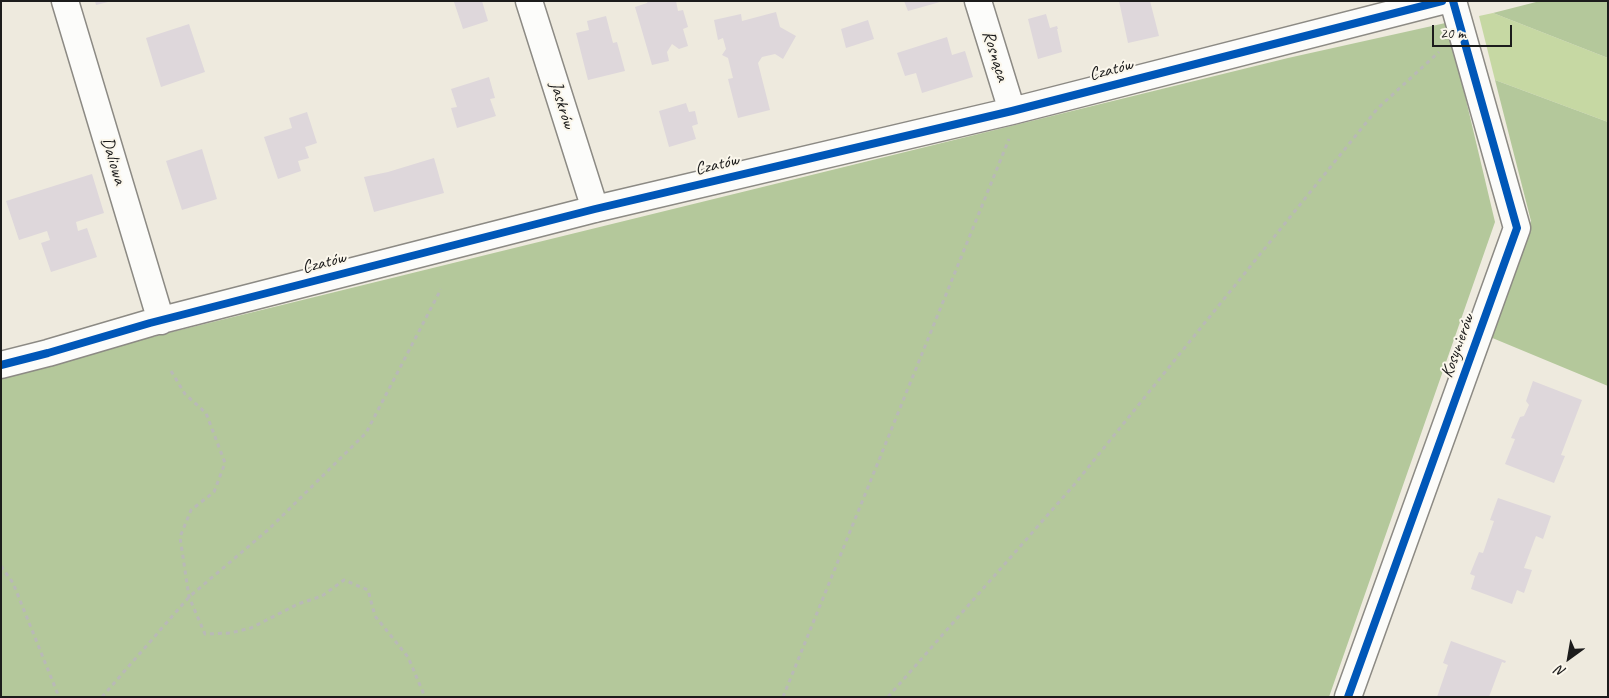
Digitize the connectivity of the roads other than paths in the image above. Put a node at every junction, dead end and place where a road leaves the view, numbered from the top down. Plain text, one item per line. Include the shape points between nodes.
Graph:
1 (65, 1) edge
2 (529, 1) edge
3 (978, 1) edge
4 (1442, 1) edge
5 (1453, 1) edge
6 (1012, 110) junction
7 (595, 209) junction
8 (161, 321) junction
9 (1, 365) edge
10 (1348, 697) edge

1 - 8 street, Daliowa
2 - 7 street, Jaskrów
3 - 6 street, Rosnąca
4 - 6 street, Czatów
5 - 10 street, Kosynierów via 1516,228
6 - 7 street, Czatów
7 - 8 street, Czatów
8 - 9 street, Czatów

